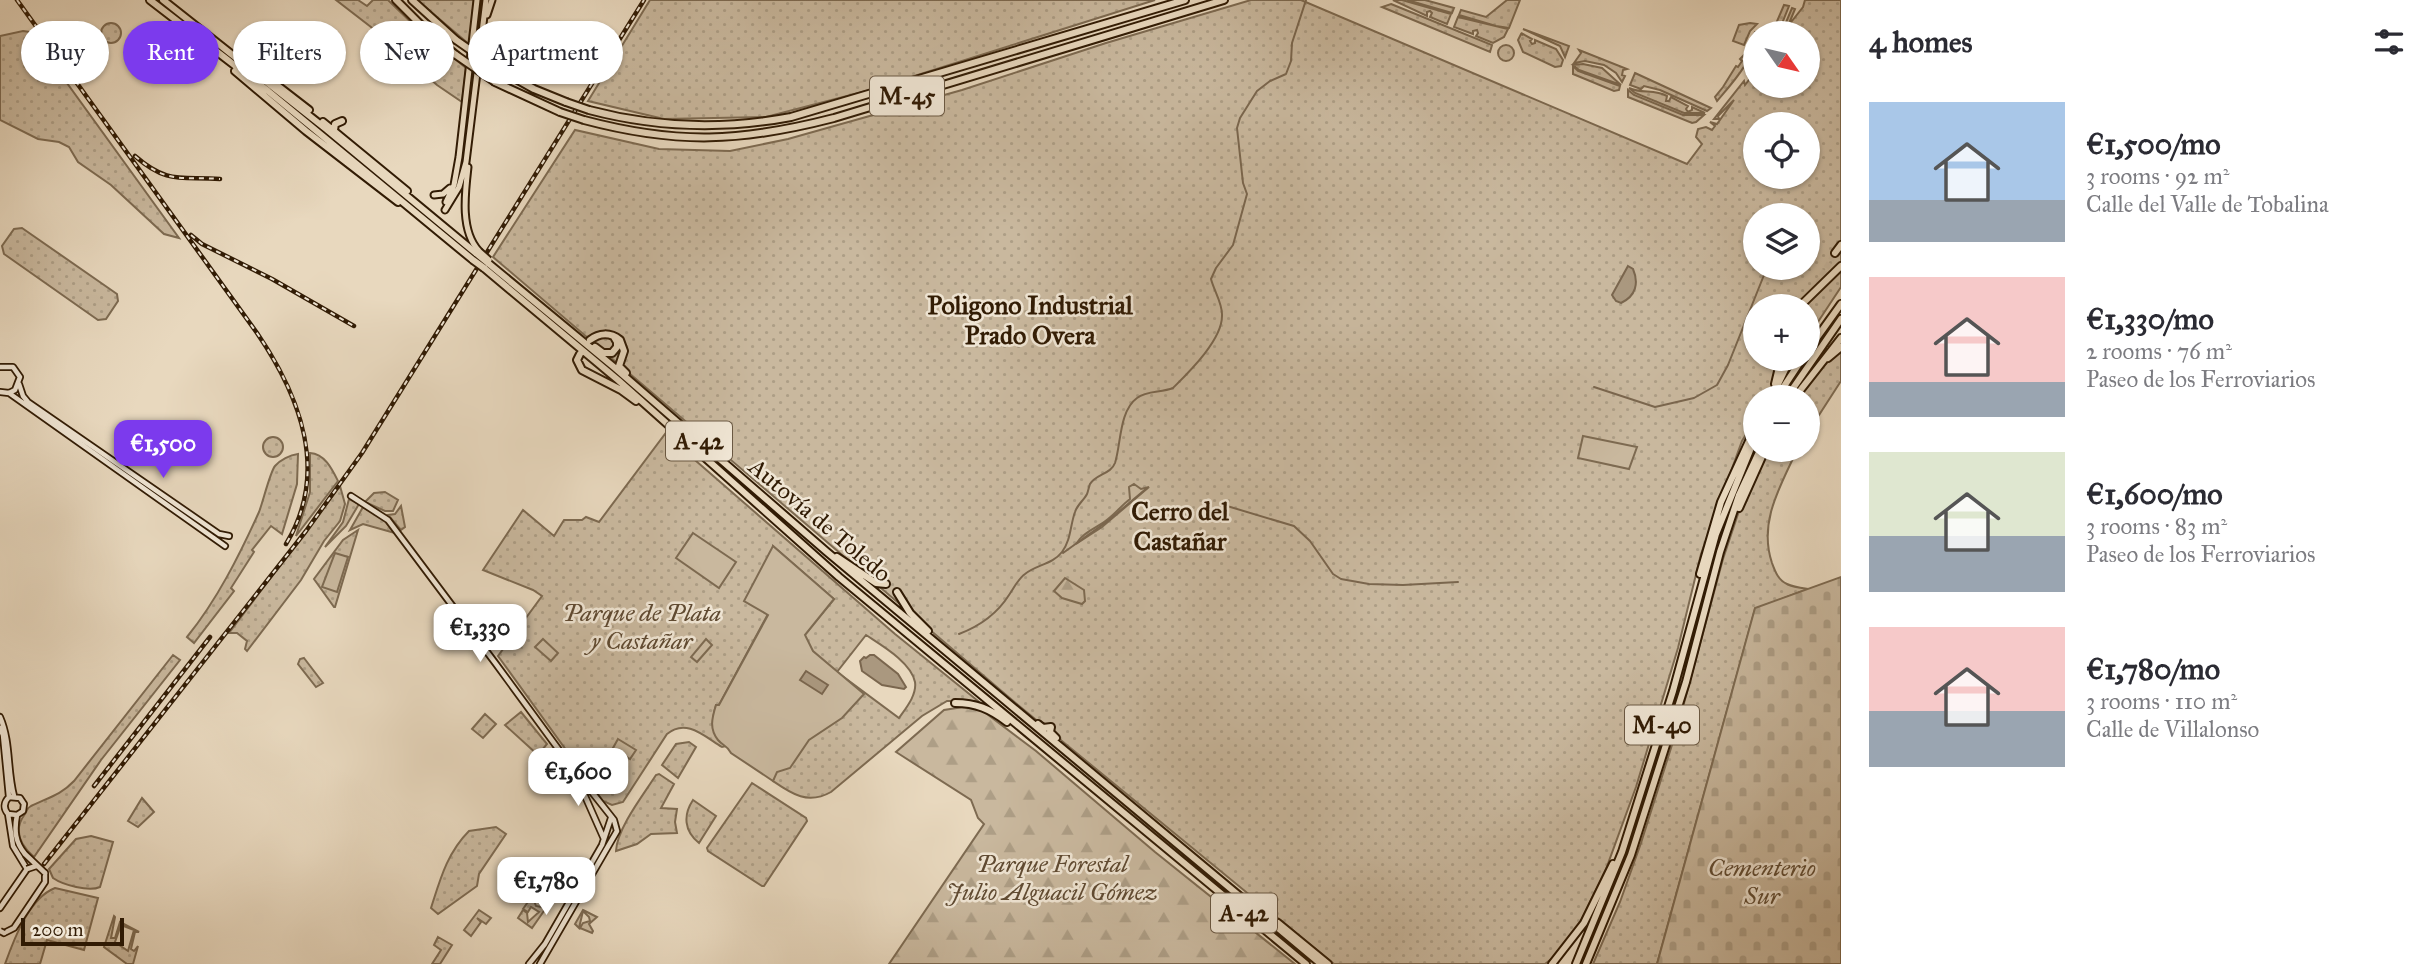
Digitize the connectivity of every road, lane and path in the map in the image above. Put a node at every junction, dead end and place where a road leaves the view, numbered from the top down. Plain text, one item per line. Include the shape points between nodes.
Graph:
1 (150, 0) edge
2 (163, 0) edge
3 (396, 0) edge
4 (412, 0) edge
5 (477, 0) edge
6 (486, 0) edge
7 (492, 0) edge
8 (1185, 0) edge
9 (1224, 0) edge
10 (177, 21) edge
11 (483, 21) edge
12 (485, 21) edge
13 (224, 50) junction
14 (219, 57) edge
15 (233, 58) edge
16 (264, 84) edge
17 (476, 84) edge
18 (309, 110) dead end
19 (323, 121) dead end
20 (342, 121) dead end
21 (471, 129) junction
22 (334, 130) junction
23 (455, 175) junction
24 (434, 195) dead end
25 (453, 199) junction
26 (445, 211) dead end
27 (426, 216) junction
28 (1841, 245) edge
29 (1835, 253) dead end
30 (476, 255) junction
31 (487, 264) junction
32 (1841, 266) edge
33 (1812, 294) edge
34 (1841, 303) edge
35 (1841, 319) edge
36 (571, 331) junction
37 (1820, 333) edge
38 (612, 336) junction
39 (1841, 338) edge
40 (590, 340) dead end
41 (1841, 347) edge
42 (580, 354) dead end
43 (0, 367) edge
44 (610, 373) junction
45 (607, 383) junction
46 (19, 384) junction
47 (1795, 385) edge
48 (1804, 385) edge
49 (1805, 385) edge
50 (0, 392) edge
51 (9, 393) junction
52 (643, 393) junction
53 (682, 436) junction
54 (1743, 452) edge
55 (1745, 462) edge
56 (1755, 462) edge
57 (1760, 462) edge
58 (351, 496) dead end
59 (229, 536) dead end
60 (225, 546) dead end
61 (827, 552) junction
62 (886, 584) dead end
63 (897, 592) dead end
64 (1698, 597) junction
65 (1706, 603) junction
66 (964, 667) junction
67 (955, 703) dead end
68 (0, 717) edge
69 (0, 728) edge
70 (1030, 736) junction
71 (573, 769) junction
72 (11, 797) junction
73 (8, 814) junction
74 (17, 815) junction
75 (612, 817) junction
76 (604, 839) junction
77 (1622, 852) junction
78 (37, 866) junction
79 (27, 869) junction
80 (1231, 889) junction
81 (0, 908) edge
82 (0, 931) edge
83 (529, 964) edge
84 (540, 964) edge
85 (1306, 964) edge
86 (1321, 964) edge
87 (1328, 964) edge
88 (1552, 964) edge
89 (1576, 964) edge
90 (1586, 964) edge

1 - 10 highway
2 - 13 highway, Autovía de Toledo / A-42
3 - 9 highway, M-45, bridge via 456,55 495,82 584,120 640,134 689,138 759,135 834,118
4 - 8 highway, M-45, bridge via 456,40 534,89 589,110 689,127 791,117
5 - 23 highway
6 - 11 highway
7 - 12 highway
13 - 15 highway, Autovía de Toledo / A-42
13 - 18 highway via 248,62
14 - 27 highway via 378,188
16 - 27 highway, Autovía de Toledo / A-42
17 - 21 highway
19 - 22 highway
20 - 22 highway
21 - 25 highway via 463,178
21 - 30 highway via 466,208
22 - 27 highway via 419,202
23 - 24 highway via 447,192
23 - 25 highway via 446,202
25 - 26 highway
27 - 30 highway, Autovía de Toledo / A-42
28 - 29 highway
30 - 31 highway, Autovía de Toledo / A-42, bridge
31 - 36 highway, Autovía de Toledo / A-42
31 - 44 highway, Autovía de Toledo / A-42
32 - 33 highway
34 - 37 highway
35 - 47 highway
36 - 38 highway via 607,354 617,347
36 - 52 highway, Autovía de Toledo / A-42
38 - 40 highway
38 - 52 highway via 624,347 619,366
39 - 48 highway
41 - 49 highway
42 - 45 highway via 577,360 582,370
43 - 46 main road via 17,371
44 - 45 highway
44 - 53 highway, Autovía de Toledo / A-42
45 - 53 highway
46 - 51 main road
46 - 59 main road via 29,402 217,533
50 - 51 main road
51 - 60 main road
52 - 61 highway, Autovía de Toledo / A-42
53 - 70 highway, Autovía de Toledo / A-42 via 839,577
54 - 64 highway, M-40 via 1703,560
55 - 64 highway, M-40 via 1720,523
56 - 65 highway, M-40 via 1728,527
57 - 65 highway, M-40
58 - 71 main road via 388,520
61 - 62 highway via 876,583
61 - 66 highway, Autovía de Toledo / A-42
63 - 66 highway via 914,617
64 - 77 highway, M-40
65 - 90 highway, M-40 via 1631,855
66 - 80 highway, Autovía de Toledo / A-42 via 1018,711 1044,728 1051,727 1052,735 1097,778
67 - 70 highway via 993,711
68 - 72 main road via 7,738
69 - 72 main road
70 - 85 highway, Autovía de Toledo / A-42
71 - 75 main road
71 - 76 main road
72 - 73 main road via 5,803
72 - 74 main road via 24,804
73 - 74 main road
73 - 79 main road via 13,846
74 - 78 main road, bridge via 16,840
75 - 76 main road
75 - 84 main road via 617,831
76 - 83 main road
77 - 88 highway via 1616,855 1584,923
77 - 89 highway, M-40
78 - 79 main road, bridge
78 - 82 main road, bridge via 45,873 43,884 14,928
79 - 81 main road
80 - 86 highway, A-42
80 - 87 highway

